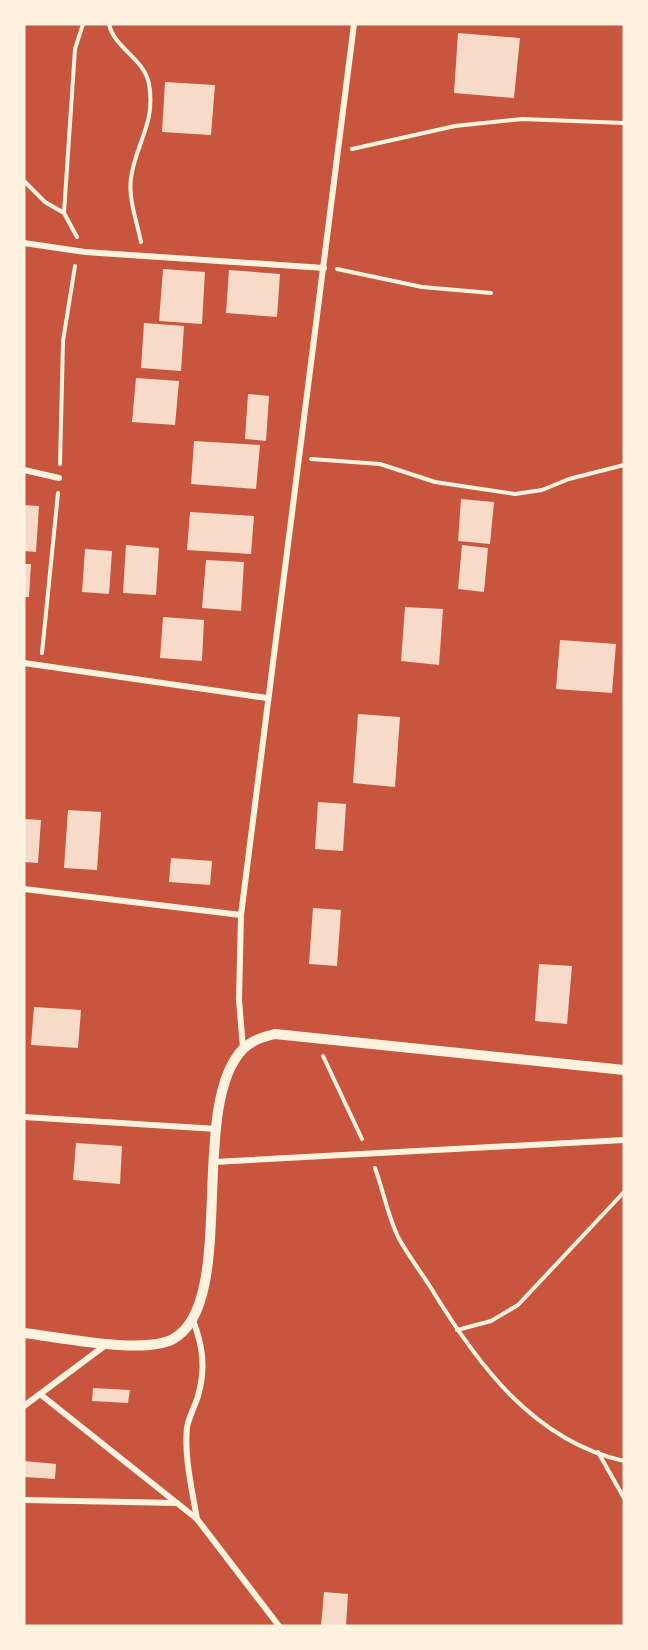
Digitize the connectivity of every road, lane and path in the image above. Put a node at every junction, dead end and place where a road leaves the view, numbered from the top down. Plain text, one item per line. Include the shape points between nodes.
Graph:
1 (83, 24) edge
2 (109, 24) edge
3 (354, 24) edge
4 (624, 123) edge
5 (340, 152) junction
6 (24, 181) edge
7 (64, 213) junction
8 (24, 243) edge
9 (77, 250) junction
10 (85, 252) junction
11 (144, 256) junction
12 (324, 268) junction
13 (490, 293) dead end
14 (299, 459) junction
15 (624, 465) edge
16 (24, 470) edge
17 (59, 478) junction
18 (24, 663) edge
19 (41, 664) junction
20 (267, 698) junction
21 (24, 889) edge
22 (241, 915) junction
23 (315, 1039) junction
24 (243, 1048) junction
25 (624, 1070) edge
26 (24, 1117) edge
27 (217, 1129) junction
28 (624, 1140) edge
29 (369, 1153) junction
30 (214, 1162) junction
31 (624, 1192) edge
32 (193, 1320) junction
33 (457, 1330) junction
34 (24, 1333) edge
35 (108, 1344) junction
36 (40, 1394) junction
37 (24, 1406) edge
38 (598, 1452) junction
39 (624, 1461) edge
40 (624, 1498) edge
41 (24, 1500) edge
42 (177, 1503) junction
43 (197, 1519) junction
44 (279, 1626) edge

1 - 7 path via 75,49
2 - 11 path via 115,38 142,66 148,82 148,128 130,181
3 - 5 street
4 - 5 path via 522,119 490,122
5 - 12 street
6 - 7 path via 45,202
7 - 10 path
8 - 9 street
9 - 10 street
9 - 17 path via 63,341
10 - 11 street
11 - 12 street
12 - 13 path via 422,287
12 - 14 street
14 - 15 path via 380,464 435,482 515,494 542,490
14 - 20 street
16 - 17 street
17 - 19 path
18 - 19 street
19 - 20 street
20 - 22 street
21 - 22 street
22 - 24 street via 239,1000
23 - 24 street via 275,1034
23 - 25 street
23 - 29 path
24 - 27 street via 222,1087
26 - 27 street
27 - 30 street
28 - 29 street
29 - 30 street
29 - 33 path via 397,1235
30 - 32 street via 208,1257 202,1297
31 - 33 path via 518,1305 491,1321
32 - 35 street via 174,1339 154,1345
32 - 43 street via 204,1364 188,1425 190,1478
33 - 38 path via 523,1408 556,1432
34 - 35 street
35 - 36 street
36 - 37 street
36 - 42 street
38 - 39 path
38 - 40 path
41 - 42 street
42 - 43 street
43 - 44 street

